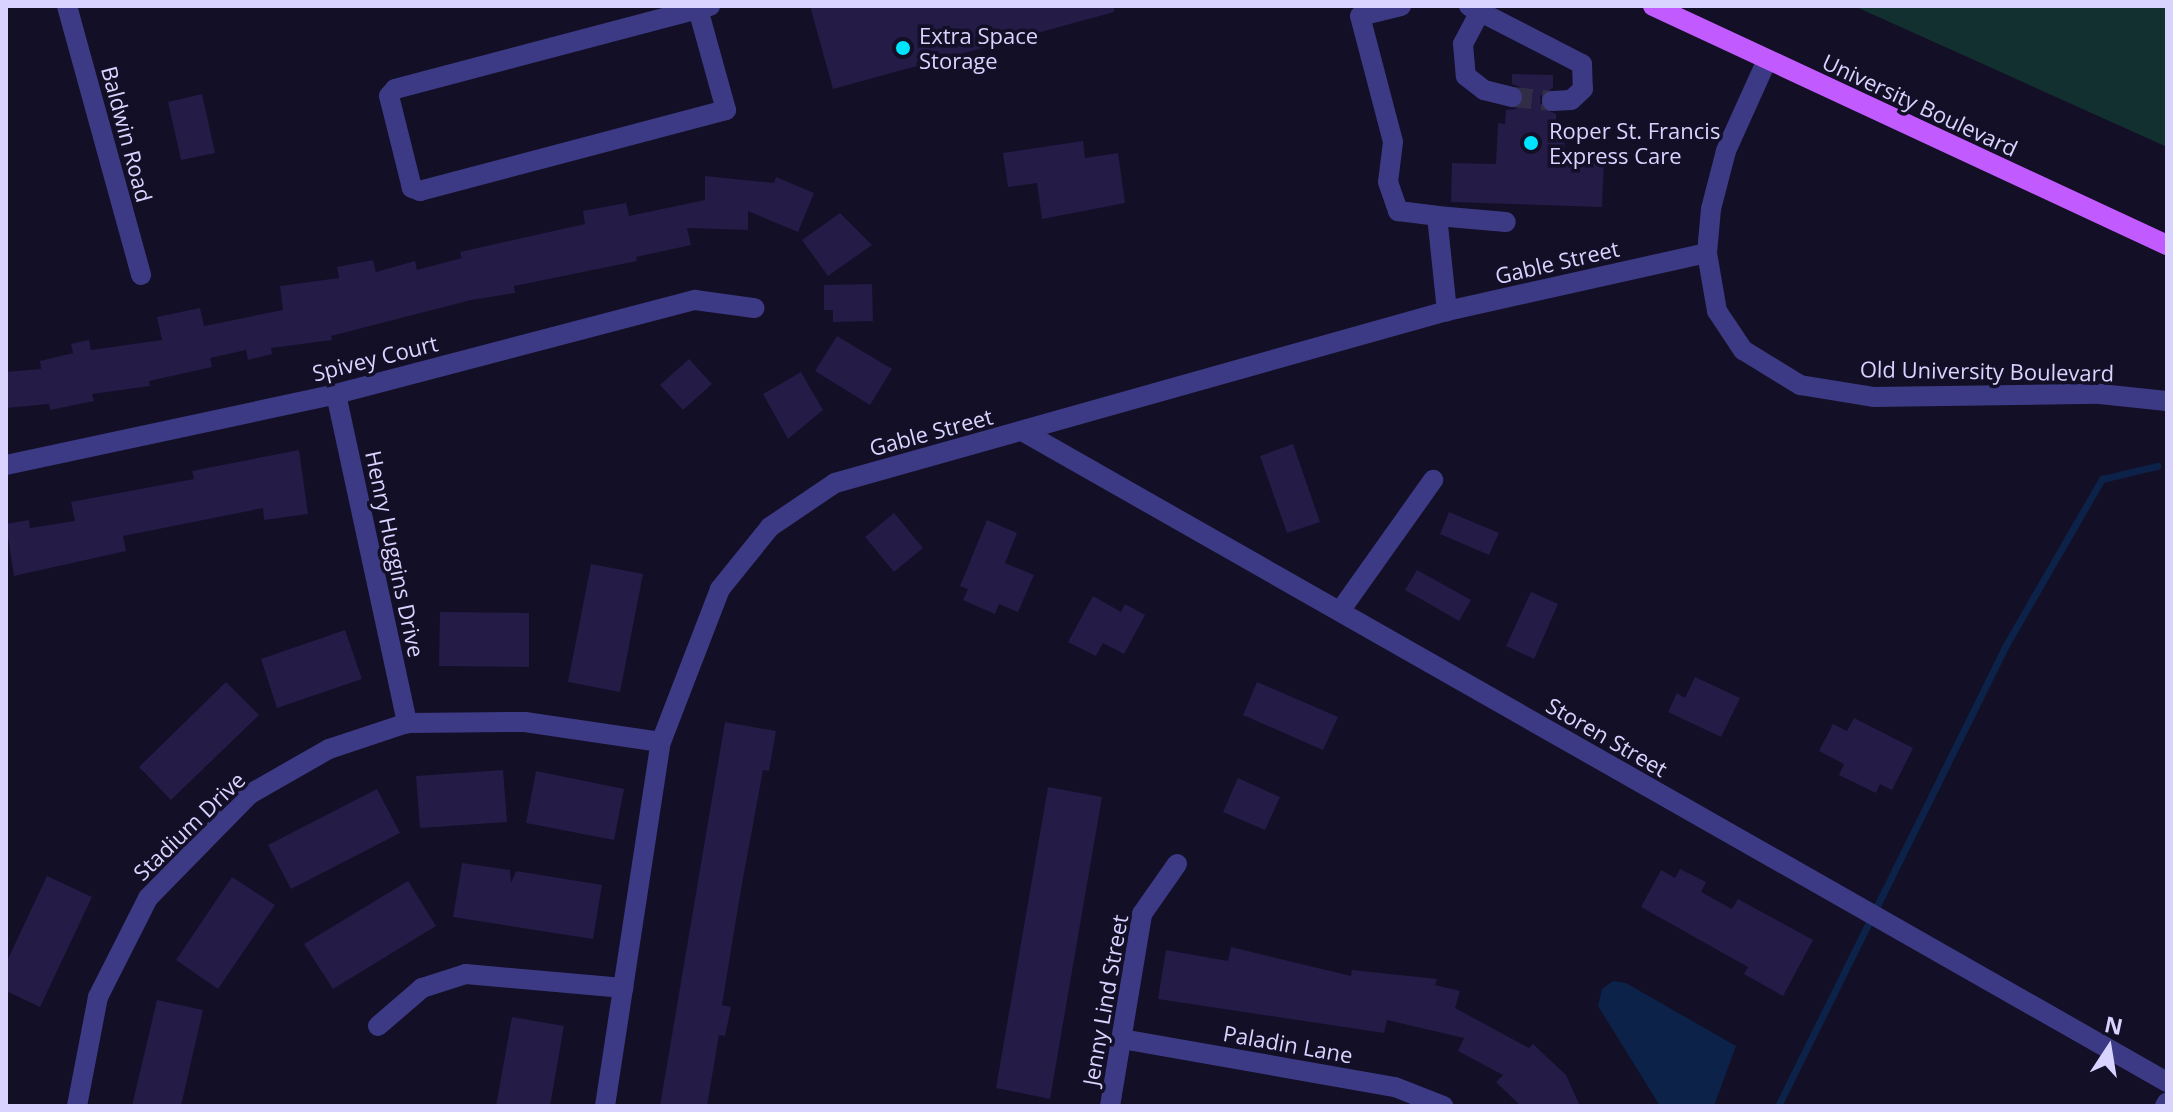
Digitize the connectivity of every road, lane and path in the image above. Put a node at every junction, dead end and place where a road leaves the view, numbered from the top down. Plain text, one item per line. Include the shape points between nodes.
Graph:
1 (67, 6) edge
2 (1401, 6) edge
3 (1653, 6) edge
4 (704, 8) edge
5 (1477, 8) edge
6 (1767, 60) junction
7 (1512, 97) tunnel mouth
8 (1552, 101) tunnel mouth
9 (1437, 216) junction
10 (1506, 222) dead end
11 (2167, 245) edge
12 (1707, 253) junction
13 (141, 275) dead end
14 (754, 308) dead end
15 (1447, 311) junction
16 (336, 394) junction
17 (2167, 401) edge
18 (1024, 432) junction
19 (6, 465) edge
20 (1433, 480) dead end
21 (1340, 611) junction
22 (407, 723) junction
23 (661, 742) junction
24 (1177, 864) dead end
25 (623, 988) junction
26 (378, 1026) dead end
27 (1122, 1039) junction
28 (2167, 1082) edge
29 (77, 1106) edge
30 (605, 1106) edge
31 (1110, 1106) edge
32 (1443, 1106) edge

1 - 13 street, Baldwin Road
2 - 9 street via 1360,16 1393,142 1388,182 1398,211
3 - 6 main road, University Boulevard
4 - 4 street via 395,89 389,96 412,188 420,191 726,110
5 - 7 street via 1463,44 1466,76 1484,90
5 - 8 street via 1582,64 1583,89 1571,100
6 - 11 main road, University Boulevard
6 - 12 street, Old University Boulevard via 1726,151 1711,209
9 - 10 street
9 - 15 street
12 - 15 street, Gable Street
12 - 17 street, Old University Boulevard via 1717,311 1743,350 1800,385 1873,397 2100,394
14 - 16 street, Spivey Court via 695,300
15 - 18 street, Gable Street
16 - 19 street, Spivey Court
16 - 22 street, Henry Huggins Drive
18 - 21 street, Storen Street
18 - 23 street, Gable Street via 835,483 770,527 720,589
20 - 21 street
21 - 28 street, Storen Street
22 - 23 street, Stadium Drive via 525,722
22 - 29 street, Stadium Drive via 329,749 250,794 148,898 98,997
23 - 25 street, Gable Street
24 - 27 street, Jenny Lind Street via 1142,914
25 - 26 street via 466,974 422,988
25 - 30 street, Gable Street
27 - 31 street, Jenny Lind Street
27 - 32 street, Paladin Lane via 1395,1087

